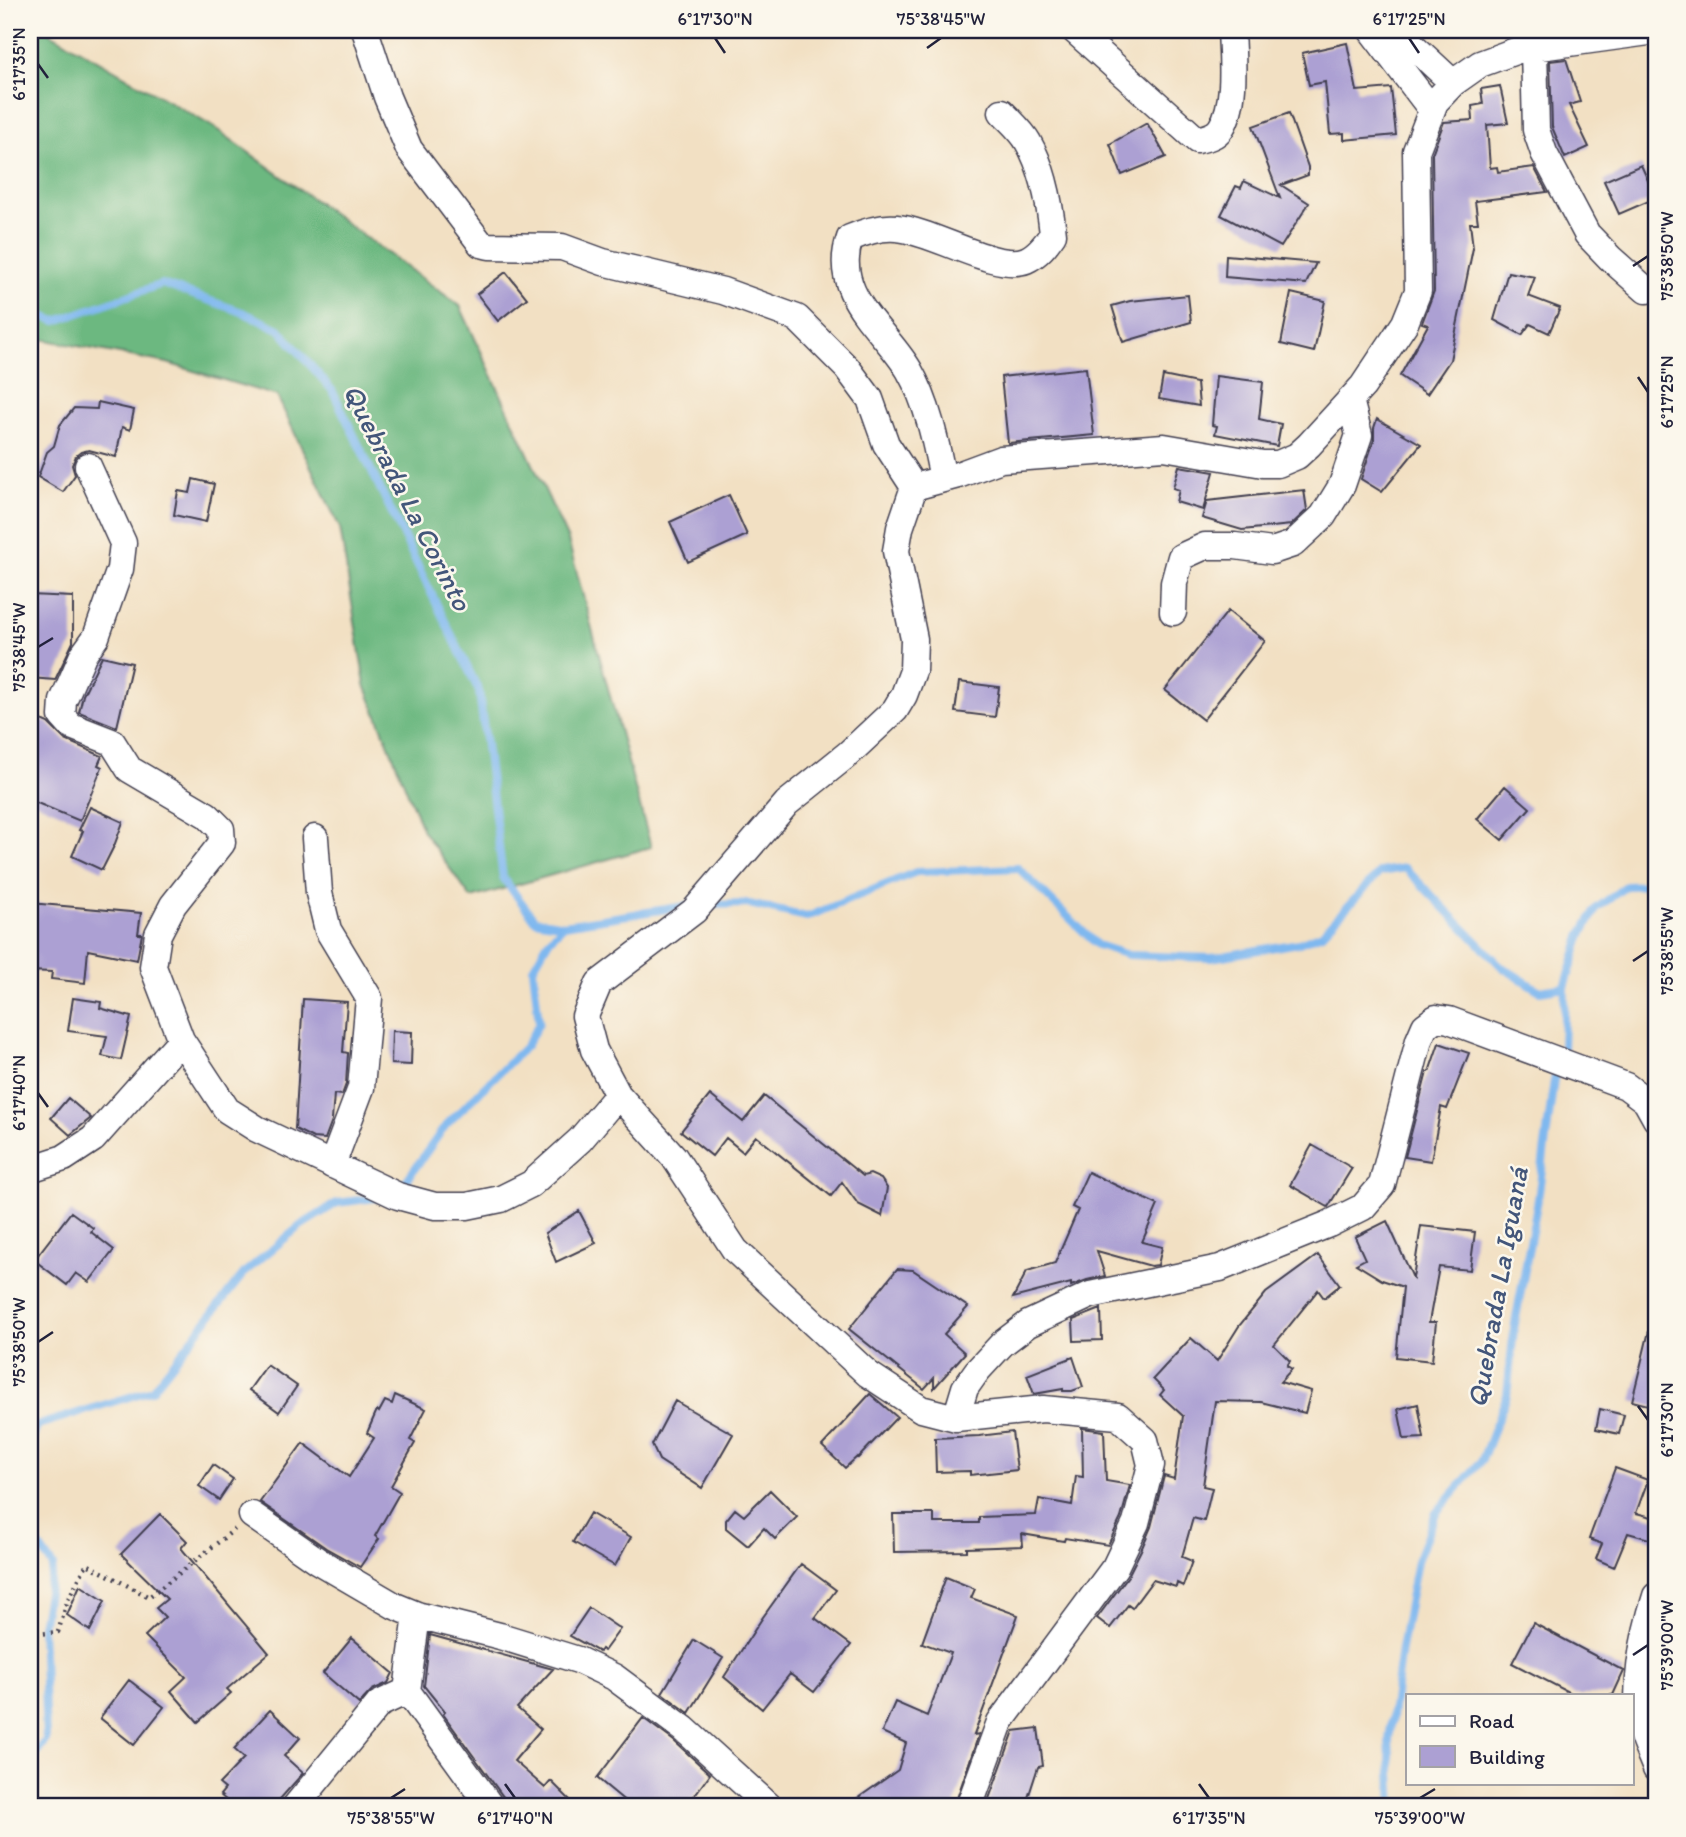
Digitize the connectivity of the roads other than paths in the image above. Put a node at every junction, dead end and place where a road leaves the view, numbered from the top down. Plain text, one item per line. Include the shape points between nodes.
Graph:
1 (365, 30) edge
2 (1074, 30) edge
3 (1231, 30) edge
4 (1371, 30) edge
5 (1396, 30) edge
6 (1656, 31) edge
7 (1534, 48) junction
8 (1453, 83) junction
9 (1432, 110) junction
10 (1002, 112) dead end
11 (1646, 290) dead end
12 (1350, 400) junction
13 (88, 466) dead end
14 (943, 479) junction
15 (914, 487) junction
16 (1173, 612) dead end
17 (315, 838) dead end
18 (181, 1040) junction
19 (618, 1095) junction
20 (1656, 1119) edge
21 (332, 1165) junction
22 (30, 1169) edge
23 (956, 1418) junction
24 (251, 1515) road end
25 (1656, 1596) edge
26 (417, 1615) junction
27 (1652, 1626) edge
28 (407, 1691) junction
29 (1656, 1769) edge
30 (295, 1807) edge
31 (491, 1807) edge
32 (770, 1807) edge
33 (970, 1807) edge

1 - 15 street via 409,149 481,244 562,247 603,262 723,291 797,318 847,368 870,399 886,444
2 - 3 street via 1197,140 1210,138 1220,129 1228,109
4 - 9 street
5 - 8 street
6 - 7 street
7 - 8 street via 1480,64
7 - 11 street via 1536,130 1544,153 1587,234
8 - 9 street
9 - 12 street via 1416,151 1418,290 1405,323
10 - 14 street via 1028,141 1044,182 1054,234 1042,248 1026,260 1008,263 896,227 850,238 845,251 854,299 909,370 923,401
12 - 14 street via 1297,456 1278,464 1164,447 1001,459
12 - 16 street via 1359,435 1342,485 1324,516 1293,544 1272,551 1205,546 1181,557
13 - 18 street via 123,543 120,569 96,637 63,701 62,716 71,726 111,742 129,769 206,815 221,829 222,843 173,905 158,934 153,967
14 - 15 street
15 - 19 street via 896,551 914,639 913,671 904,695 880,725 787,803 700,905 599,983 585,1016 594,1050
17 - 21 street via 319,893 328,930 369,998 361,1088
18 - 21 street via 227,1110
18 - 22 street via 93,1139 65,1158
19 - 21 street via 580,1140 531,1184 501,1199 435,1206
19 - 23 street via 674,1157 735,1250 868,1374 921,1409
20 - 23 street via 1646,1101 1626,1086 1436,1018 1425,1026 1419,1040 1382,1185 1363,1207 1220,1268 1090,1295 1028,1324 977,1371 965,1388
23 - 33 street via 1043,1409 1118,1416 1145,1440 1151,1465 1136,1523 1115,1567 1000,1722
24 - 26 street via 318,1561
25 - 27 street
26 - 28 street
26 - 32 street via 578,1660 614,1677 684,1729
27 - 29 street via 1640,1659 1639,1695 1642,1733
28 - 30 street via 379,1704
28 - 31 street

